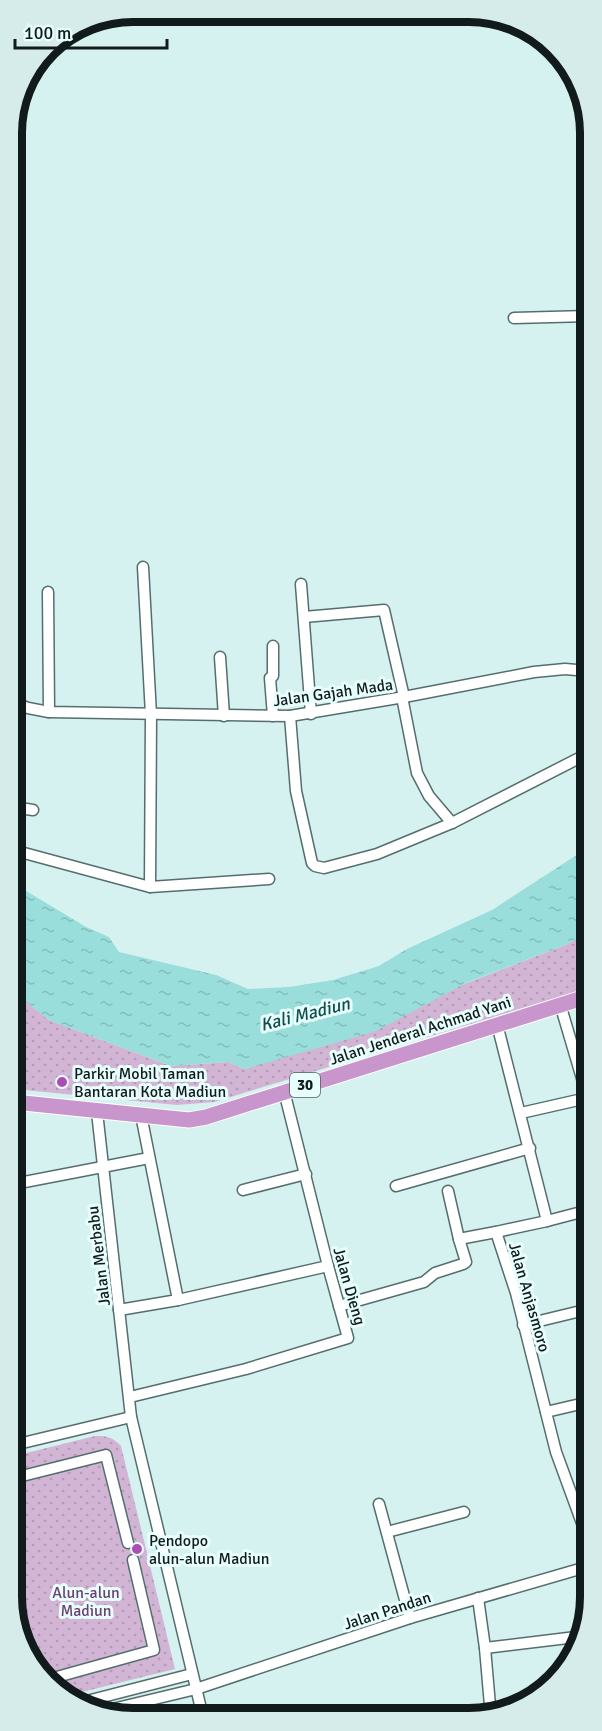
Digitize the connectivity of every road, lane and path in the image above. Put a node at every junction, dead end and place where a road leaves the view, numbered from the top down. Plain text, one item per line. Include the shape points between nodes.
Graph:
1 (580, 316) edge
2 (514, 318) dead end
3 (143, 567) dead end
4 (301, 584) dead end
5 (48, 592) dead end
6 (304, 617) junction
7 (273, 646) dead end
8 (220, 657) dead end
9 (580, 670) edge
10 (403, 697) junction
11 (23, 705) edge
12 (49, 712) junction
13 (311, 714) junction
14 (151, 715) junction
15 (224, 716) junction
16 (273, 716) junction
17 (290, 716) junction
18 (580, 757) edge
19 (23, 808) edge
20 (33, 810) dead end
21 (452, 823) junction
22 (23, 852) edge
23 (269, 879) dead end
24 (150, 886) junction
25 (579, 999) edge
26 (560, 1004) junction
27 (497, 1024) junction
28 (579, 1071) edge
29 (285, 1091) junction
30 (579, 1100) edge
31 (22, 1103) edge
32 (97, 1112) junction
33 (520, 1113) junction
34 (141, 1115) junction
35 (530, 1148) junction
36 (149, 1158) junction
37 (102, 1167) junction
38 (306, 1173) junction
39 (22, 1182) edge
40 (396, 1186) dead end
41 (243, 1190) dead end
42 (448, 1191) dead end
43 (579, 1216) edge
44 (547, 1221) junction
45 (496, 1232) junction
46 (459, 1239) junction
47 (328, 1266) junction
48 (178, 1299) junction
49 (339, 1306) junction
50 (119, 1310) junction
51 (579, 1311) edge
52 (523, 1325) junction
53 (130, 1397) junction
54 (579, 1404) edge
55 (546, 1412) junction
56 (131, 1417) junction
57 (22, 1443) edge
58 (22, 1476) edge
59 (379, 1504) dead end
60 (464, 1512) dead end
61 (579, 1515) edge
62 (387, 1532) junction
63 (128, 1543) dead end
64 (133, 1560) dead end
65 (579, 1569) edge
66 (478, 1598) junction
67 (410, 1618) junction
68 (572, 1637) edge
69 (485, 1648) junction
70 (192, 1674) junction
71 (56, 1677) edge
72 (196, 1689) junction
73 (91, 1700) edge
74 (490, 1706) edge
75 (118, 1708) edge
76 (200, 1708) edge

1 - 2 street
3 - 14 street
4 - 6 street
5 - 12 street
6 - 10 street via 384,610
6 - 13 street
7 - 16 street
8 - 15 street
9 - 10 street, Jalan Gajah Mada via 534,672
10 - 13 street, Jalan Gajah Mada
10 - 21 street via 417,773 429,796
11 - 12 street, Jalan Gajah Mada
12 - 14 street, Jalan Gajah Mada
13 - 17 street, Jalan Gajah Mada
14 - 15 street, Jalan Gajah Mada
14 - 24 street
15 - 16 street, Jalan Gajah Mada
16 - 17 street, Jalan Gajah Mada
17 - 21 street via 296,791 315,866 324,868 376,854
18 - 21 street
19 - 20 street
22 - 24 street
23 - 24 street
25 - 26 highway, Jalan Jenderal Achmad Yani / 30
26 - 27 highway, Jalan Jenderal Achmad Yani / 30
26 - 28 street
27 - 29 highway, Jalan Jenderal Achmad Yani / 30
27 - 33 street
29 - 34 highway, Jalan Jenderal Achmad Yani / 30 via 189,1120
29 - 38 street, Jalan Dieng
30 - 33 street
31 - 32 highway, Jalan Jenderal Achmad Yani / 30
32 - 34 highway, Jalan Jenderal Achmad Yani / 30
32 - 37 street, Jalan Merbabu
33 - 35 street
34 - 36 street
35 - 40 street
35 - 44 street
36 - 37 street
36 - 48 street
37 - 39 street
37 - 50 street, Jalan Merbabu
38 - 41 street
38 - 47 street, Jalan Dieng
42 - 46 street
43 - 44 street, Jalan Anjasmoro
44 - 45 street, Jalan Anjasmoro
45 - 46 street
45 - 52 street, Jalan Anjasmoro
46 - 49 street via 466,1262 463,1264 435,1273 424,1282
47 - 48 street
47 - 49 street, Jalan Dieng
48 - 50 street
49 - 53 street, Jalan Dieng via 348,1339
50 - 53 street, Jalan Merbabu
51 - 52 street
52 - 55 street, Jalan Anjasmoro
53 - 56 street, Jalan Merbabu
54 - 55 street
55 - 61 street, Jalan Anjasmoro
56 - 57 street
56 - 70 street, Jalan Merbabu
58 - 63 street via 106,1455
59 - 62 street
60 - 62 street
62 - 67 street
64 - 71 street via 154,1650
65 - 66 street, Jalan Pandan
66 - 67 street, Jalan Pandan
66 - 69 street
67 - 72 street, Jalan Pandan
68 - 69 street
69 - 74 street
70 - 72 street, Jalan Merbabu
70 - 73 street
72 - 75 street, Jalan Pandan
72 - 76 street, Jalan Merbabu

